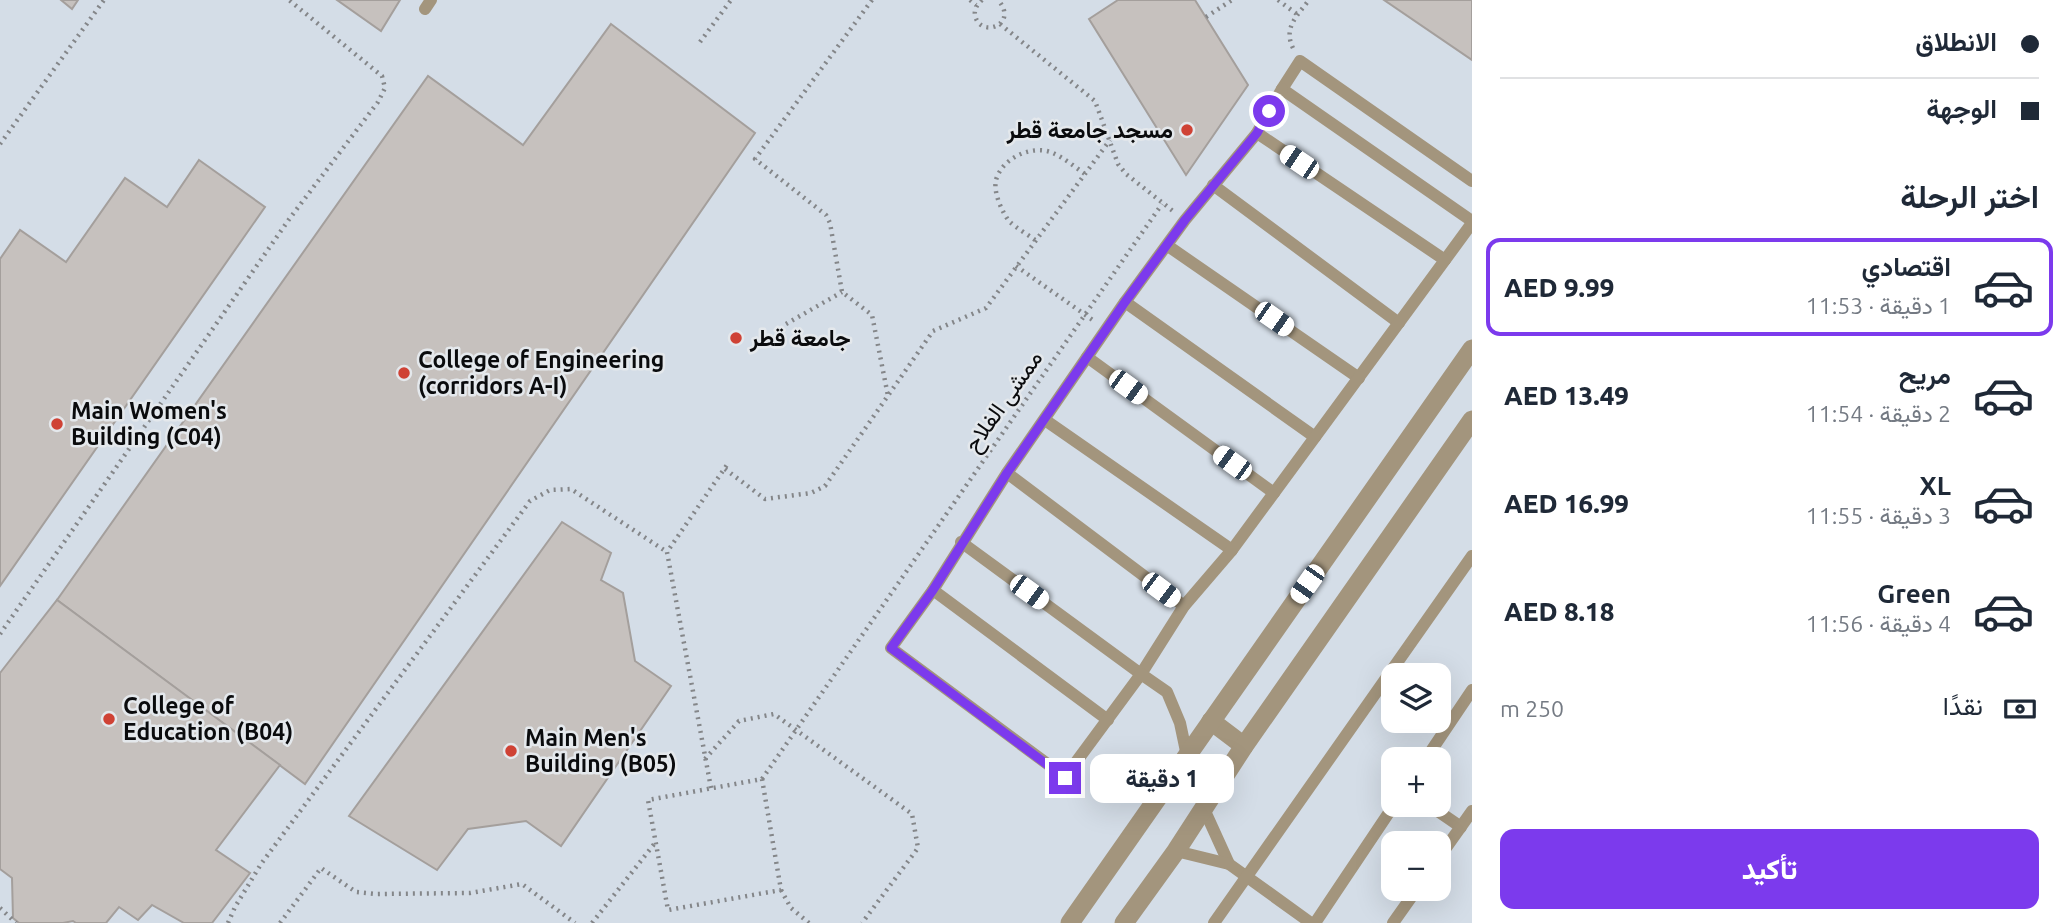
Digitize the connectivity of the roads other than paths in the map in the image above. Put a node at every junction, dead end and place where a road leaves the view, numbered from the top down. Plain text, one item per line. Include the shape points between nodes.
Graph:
1 (1282, 89) junction
2 (1257, 133) junction
3 (1472, 181) edge
4 (1213, 185) junction
5 (1472, 222) edge
6 (1168, 246) junction
7 (1445, 261) junction
8 (1125, 302) junction
9 (1399, 323) junction
10 (1472, 349) edge
11 (1087, 357) junction
12 (1359, 378) junction
13 (1045, 420) junction
14 (1472, 420) edge
15 (1315, 437) junction
16 (1007, 473) junction
17 (1274, 493) junction
18 (961, 542) junction
19 (1232, 550) junction
20 (1472, 556) edge
21 (933, 590) junction
22 (1184, 606) junction
23 (1142, 674) junction
24 (1472, 690) edge
25 (1108, 720) junction
26 (1211, 721) junction
27 (1244, 746) junction
28 (1434, 747) edge
29 (1187, 756) junction
30 (1204, 809) junction
31 (1472, 811) edge
32 (1386, 817) edge
33 (1446, 817) edge
34 (1461, 827) junction
35 (1451, 841) edge
36 (1176, 851) junction
37 (1229, 864) junction
38 (1246, 876) junction
39 (1409, 901) edge
40 (1070, 923) edge
41 (1124, 923) edge
42 (1214, 923) edge
43 (1313, 923) edge
44 (1393, 923) edge

1 - 2 lane
1 - 3 lane via 1300,61
1 - 5 lane
2 - 4 lane
2 - 7 lane
4 - 6 lane
4 - 9 lane
5 - 7 lane
6 - 8 lane
6 - 12 lane
7 - 9 lane
8 - 11 lane
8 - 15 lane
9 - 12 lane
10 - 26 street
11 - 13 lane
11 - 17 lane
12 - 15 lane
13 - 16 lane
13 - 19 lane
14 - 27 street
15 - 17 lane
16 - 18 lane
16 - 22 lane
17 - 19 lane
18 - 21 lane
18 - 23 lane
19 - 22 lane
20 - 38 lane
21 - 25 lane
21 - 25 lane via 891,648 1065,778
22 - 23 lane
23 - 25 lane
23 - 29 lane via 1167,692
24 - 28 lane
26 - 27 street
26 - 29 street
27 - 30 street
29 - 40 street
30 - 36 street
30 - 37 lane
31 - 34 lane
32 - 43 lane
33 - 34 lane
34 - 35 lane
36 - 37 lane
36 - 41 street
37 - 38 lane
38 - 42 lane
38 - 43 lane
39 - 44 lane

